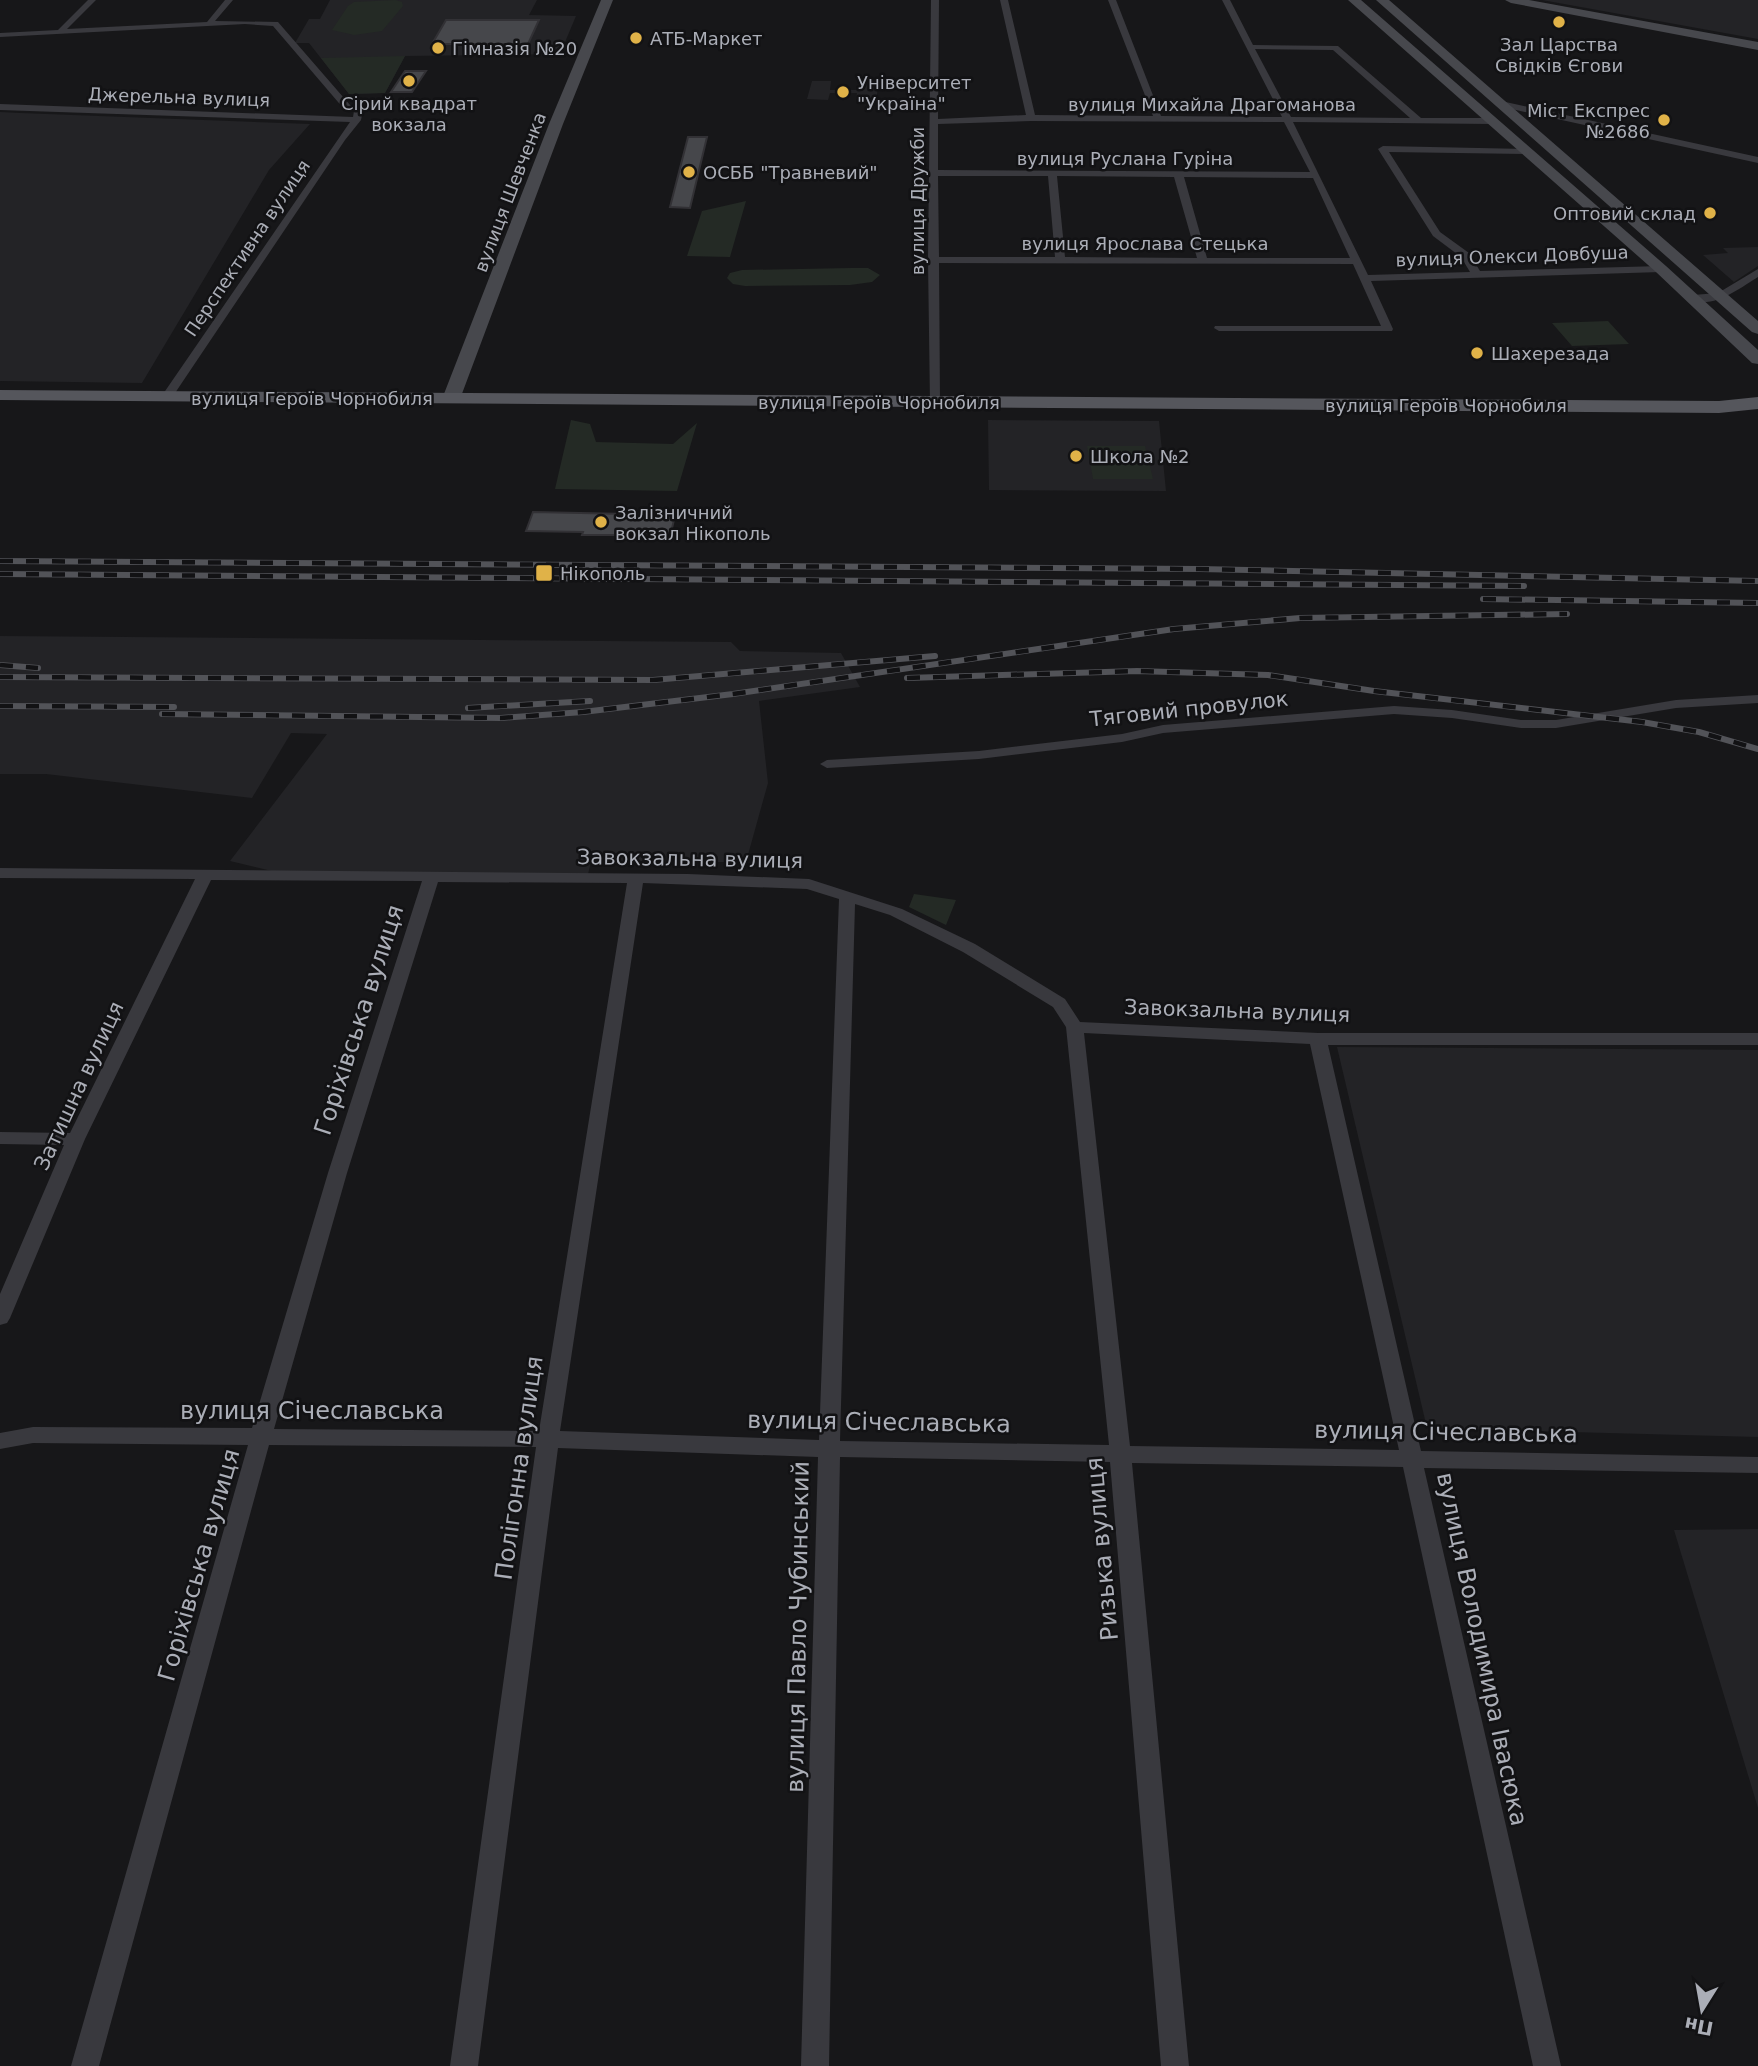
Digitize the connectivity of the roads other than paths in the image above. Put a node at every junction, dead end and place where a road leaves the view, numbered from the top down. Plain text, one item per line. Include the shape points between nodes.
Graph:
1 (92, 0) edge
2 (229, 0) edge
3 (607, 0) edge
4 (935, 0) edge
5 (1004, 0) edge
6 (1112, 0) edge
7 (1226, 0) edge
8 (1354, 0) edge
9 (1382, 0) edge
10 (1511, 0) edge
11 (208, 24) junction
12 (59, 33) junction
13 (0, 35) edge
14 (1250, 47) junction
15 (1758, 47) edge
16 (1501, 104) junction
17 (0, 107) edge
18 (358, 115) junction
19 (1031, 118) junction
20 (1158, 119) junction
21 (1286, 120) junction
22 (1419, 121) junction
23 (1492, 121) junction
24 (933, 122) junction
25 (1525, 151) junction
26 (1758, 160) edge
27 (933, 173) junction
28 (1052, 173) junction
29 (1178, 174) junction
30 (1316, 175) junction
31 (933, 260) junction
32 (1060, 260) junction
33 (1203, 260) junction
34 (1356, 261) junction
35 (1661, 269) junction
36 (1758, 272) edge
37 (1477, 275) junction
38 (1364, 278) junction
39 (1721, 296) junction
40 (1693, 298) junction
41 (1219, 328) dead end
42 (1758, 329) edge
43 (1758, 359) edge
44 (0, 395) edge
45 (167, 397) junction
46 (451, 399) junction
47 (934, 402) junction
48 (1758, 403) edge
49 (1758, 699) edge
50 (827, 764) dead end
51 (0, 873) edge
52 (205, 876) junction
53 (431, 878) junction
54 (636, 879) junction
55 (847, 895) junction
56 (1075, 1027) junction
57 (1318, 1039) junction
58 (1758, 1039) edge
59 (0, 1139) edge
60 (76, 1139) junction
61 (0, 1318) edge
62 (262, 1437) junction
63 (548, 1439) junction
64 (0, 1441) edge
65 (829, 1449) junction
66 (1119, 1452) junction
67 (1413, 1457) junction
68 (1758, 1465) edge
69 (85, 2066) edge
70 (464, 2066) edge
71 (815, 2066) edge
72 (1175, 2066) edge
73 (1547, 2066) edge

1 - 12 street
2 - 11 street
3 - 46 main road, вулиця Шевченка
4 - 24 street, вулиця Дружби
5 - 19 street
6 - 20 street
7 - 14 street
8 - 23 main road
9 - 16 main road
10 - 15 main road
11 - 12 street
11 - 18 street via 278,26
12 - 13 street
14 - 21 street
14 - 22 street via 1335,48
16 - 26 street
16 - 39 main road
17 - 18 street, Джерельна вулиця via 328,119
18 - 45 street, Перспективна вулиця
19 - 20 street, вулиця Михайла Драгоманова
19 - 24 street, вулиця Михайла Драгоманова
20 - 21 street, вулиця Михайла Драгоманова
21 - 22 street, вулиця Михайла Драгоманова
21 - 30 street
22 - 23 street, вулиця Михайла Драгоманова
23 - 25 main road
24 - 27 street, вулиця Дружби
25 - 35 main road
25 - 37 street via 1383,149 1436,234 1465,256
27 - 28 street, вулиця Руслана Гуріна
27 - 31 street, вулиця Дружби
28 - 29 street, вулиця Руслана Гуріна
28 - 32 street
29 - 30 street, вулиця Руслана Гуріна
29 - 33 street
30 - 34 street
31 - 32 street, вулиця Ярослава Стецька
31 - 47 street, вулиця Дружби
32 - 33 street, вулиця Ярослава Стецька
33 - 34 street, вулиця Ярослава Стецька
34 - 38 street
35 - 37 street, вулиця Олекси Довбуша
35 - 40 main road
36 - 39 street
37 - 38 street, вулиця Олекси Довбуша
38 - 41 street via 1388,329
39 - 40 street
39 - 42 main road
40 - 43 main road
44 - 45 main road, вулиця Героїв Чорнобиля
45 - 46 main road, вулиця Героїв Чорнобиля
46 - 47 main road, вулиця Героїв Чорнобиля
47 - 48 main road, вулиця Героїв Чорнобиля via 1719,407
49 - 50 street, Тяговий провулок via 1676,704 1556,724 1394,710 1163,729 979,755
51 - 52 street, Завокзальна вулиця
52 - 53 street, Завокзальна вулиця
52 - 60 street, Затишна вулиця
53 - 54 street, Завокзальна вулиця
53 - 62 street, Горіхівська вулиця via 373,1054
54 - 55 street, Завокзальна вулиця via 809,884
54 - 63 street, Полігонна вулиця
55 - 56 street, Завокзальна вулиця via 895,912 969,948 1059,1003
55 - 65 street, вулиця Павло Чубинський
56 - 57 street, Завокзальна вулиця
56 - 66 street, Ризька вулиця
57 - 58 street, Завокзальна вулиця
57 - 67 street, вулиця Володимира Івасюка
59 - 60 street
60 - 61 street, Затишна вулиця
62 - 63 street, вулиця Січеславська
62 - 64 street, вулиця Січеславська via 33,1435
62 - 69 street, Горіхівська вулиця
63 - 65 street, вулиця Січеславська
63 - 70 street, Полігонна вулиця
65 - 66 street, вулиця Січеславська
65 - 71 street, вулиця Павло Чубинський
66 - 67 street, вулиця Січеславська
66 - 72 street, Ризька вулиця
67 - 68 street, вулиця Січеславська
67 - 73 street, вулиця Володимира Івасюка

